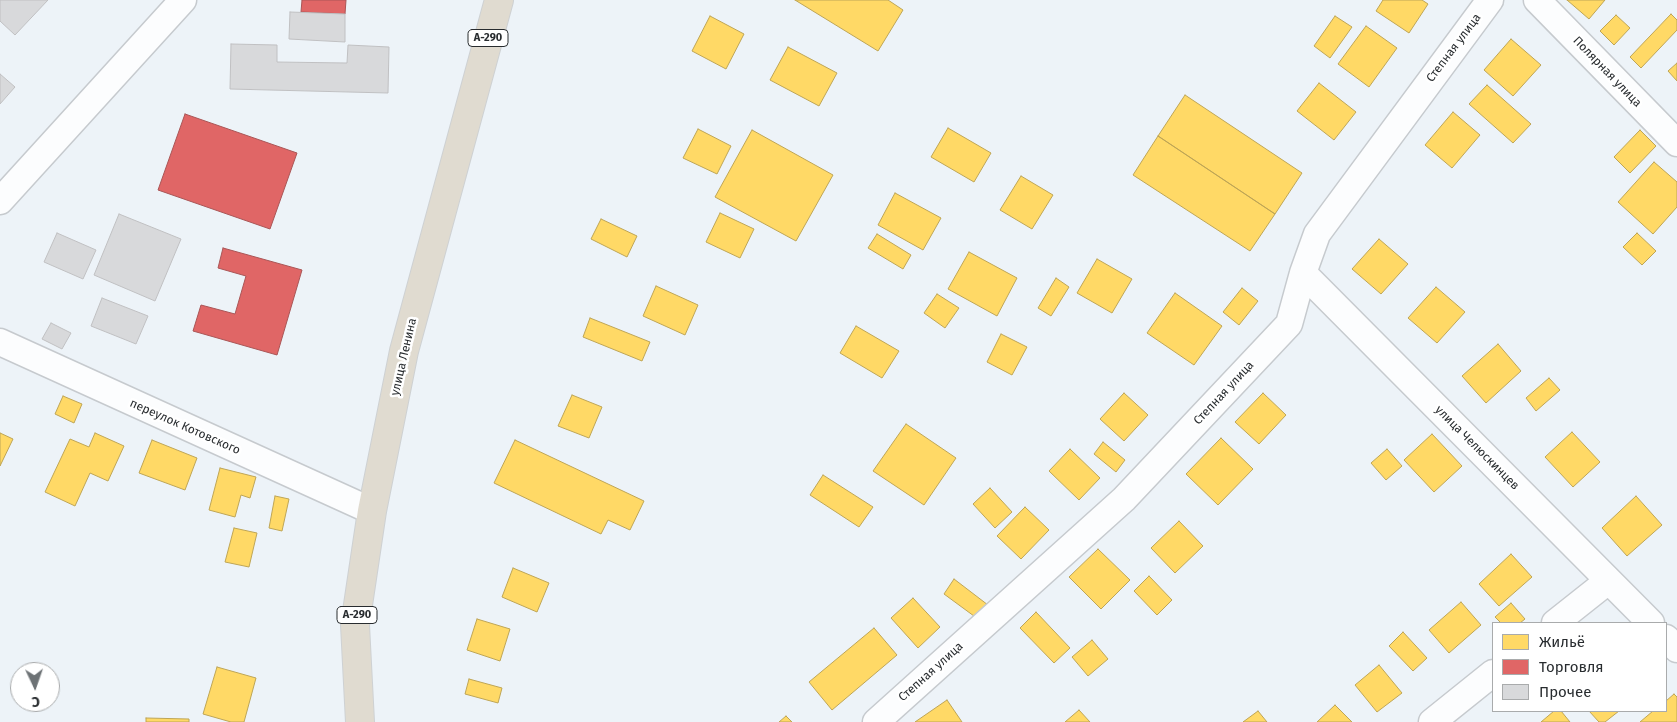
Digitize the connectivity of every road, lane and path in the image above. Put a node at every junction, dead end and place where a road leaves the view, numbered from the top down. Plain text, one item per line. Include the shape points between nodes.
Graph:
1 (183, 0) edge
2 (499, 0) edge
3 (1490, 0) edge
4 (1536, 0) edge
5 (1677, 144) edge
6 (0, 201) edge
7 (1303, 273) junction
8 (0, 342) edge
9 (372, 511) junction
10 (1608, 581) junction
11 (1556, 622) edge
12 (1650, 622) edge
13 (1667, 639) edge
14 (1677, 649) edge
15 (1492, 674) edge
16 (360, 722) edge
17 (876, 722) edge
18 (1432, 722) edge

1 - 6 street
2 - 9 highway, улица Ленина / А-290 via 404,351
3 - 7 street, Степная улица via 1317,234
4 - 5 street, Полярная улица
7 - 10 street, улица Челюскинцев
7 - 17 street, Степная улица via 1289,324 1124,499
8 - 9 street, переулок Котовского
9 - 16 highway, улица Ленина / А-290 via 355,625
10 - 11 street
10 - 12 street, улица Челюскинцев
13 - 14 street
15 - 18 street

